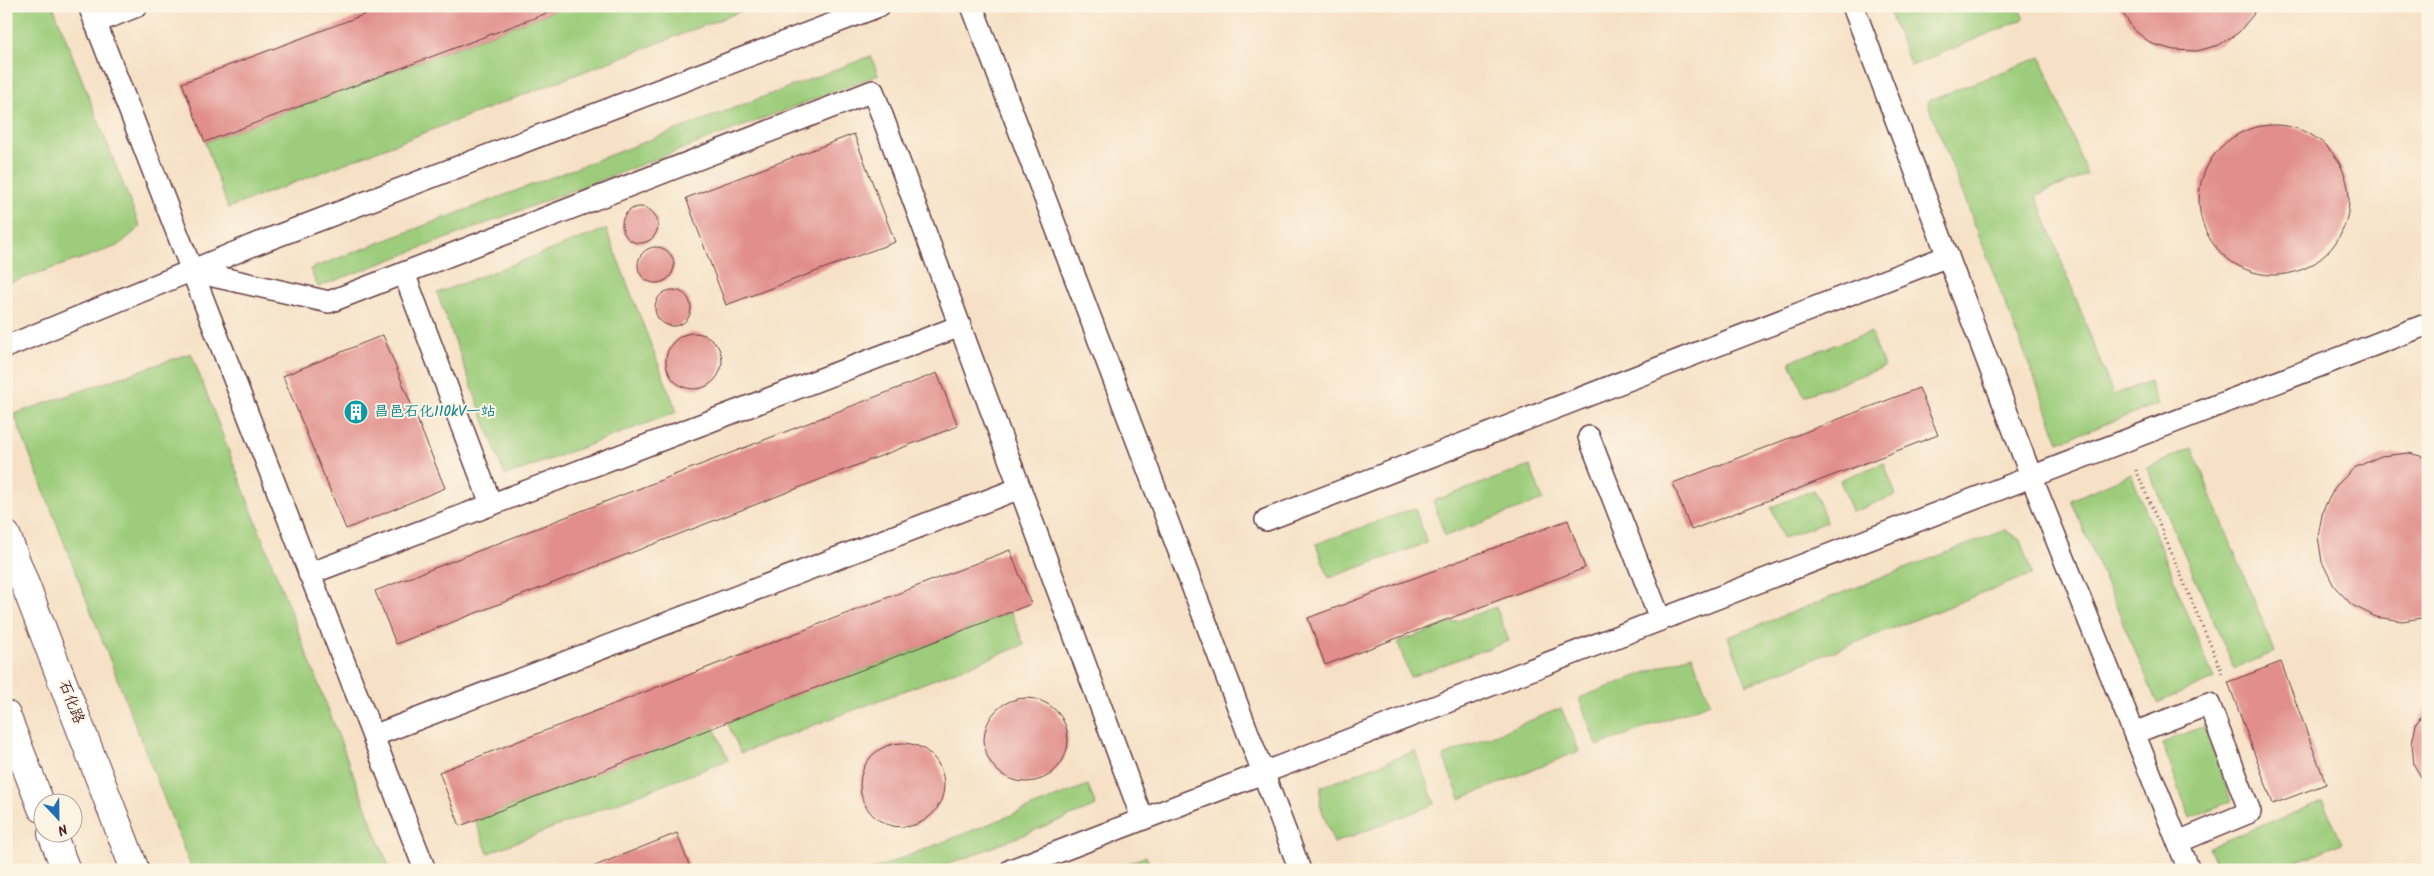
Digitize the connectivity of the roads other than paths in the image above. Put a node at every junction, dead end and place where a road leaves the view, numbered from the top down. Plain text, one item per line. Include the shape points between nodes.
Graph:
1 (137, 6) edge
2 (879, 6) edge
3 (972, 6) edge
4 (1853, 6) edge
5 (852, 11) edge
6 (92, 14) edge
7 (1948, 256) junction
8 (191, 271) junction
9 (404, 273) junction
10 (2428, 324) edge
11 (960, 326) junction
12 (6, 348) edge
13 (1589, 437) dead end
14 (2031, 476) junction
15 (1020, 488) junction
16 (491, 504) junction
17 (1266, 520) dead end
18 (6, 535) edge
19 (309, 574) junction
20 (1660, 619) junction
21 (6, 715) edge
22 (2134, 733) junction
23 (373, 736) junction
24 (1263, 771) junction
25 (37, 794) edge
26 (1142, 818) junction
27 (2178, 842) junction
28 (56, 844) edge
29 (66, 870) edge
30 (135, 870) edge
31 (425, 870) edge
32 (1010, 870) edge
33 (1300, 870) edge
34 (2189, 870) edge

1 - 6 lane
2 - 5 lane
3 - 24 lane
4 - 7 lane
5 - 8 lane
6 - 8 lane
7 - 14 lane
7 - 17 lane
8 - 9 lane via 329,302
8 - 12 lane
8 - 19 lane
9 - 11 lane via 873,92
9 - 16 lane
10 - 14 lane
11 - 15 lane
11 - 16 lane
13 - 20 lane
14 - 20 lane
14 - 22 lane
15 - 23 lane
15 - 26 lane
16 - 19 lane
18 - 30 main road, 石化路
19 - 23 lane
20 - 24 lane
21 - 25 main road
22 - 27 lane
22 - 27 lane via 2209,704 2250,812
23 - 31 lane
24 - 26 lane
24 - 33 lane
26 - 32 lane
27 - 34 lane
28 - 29 main road

